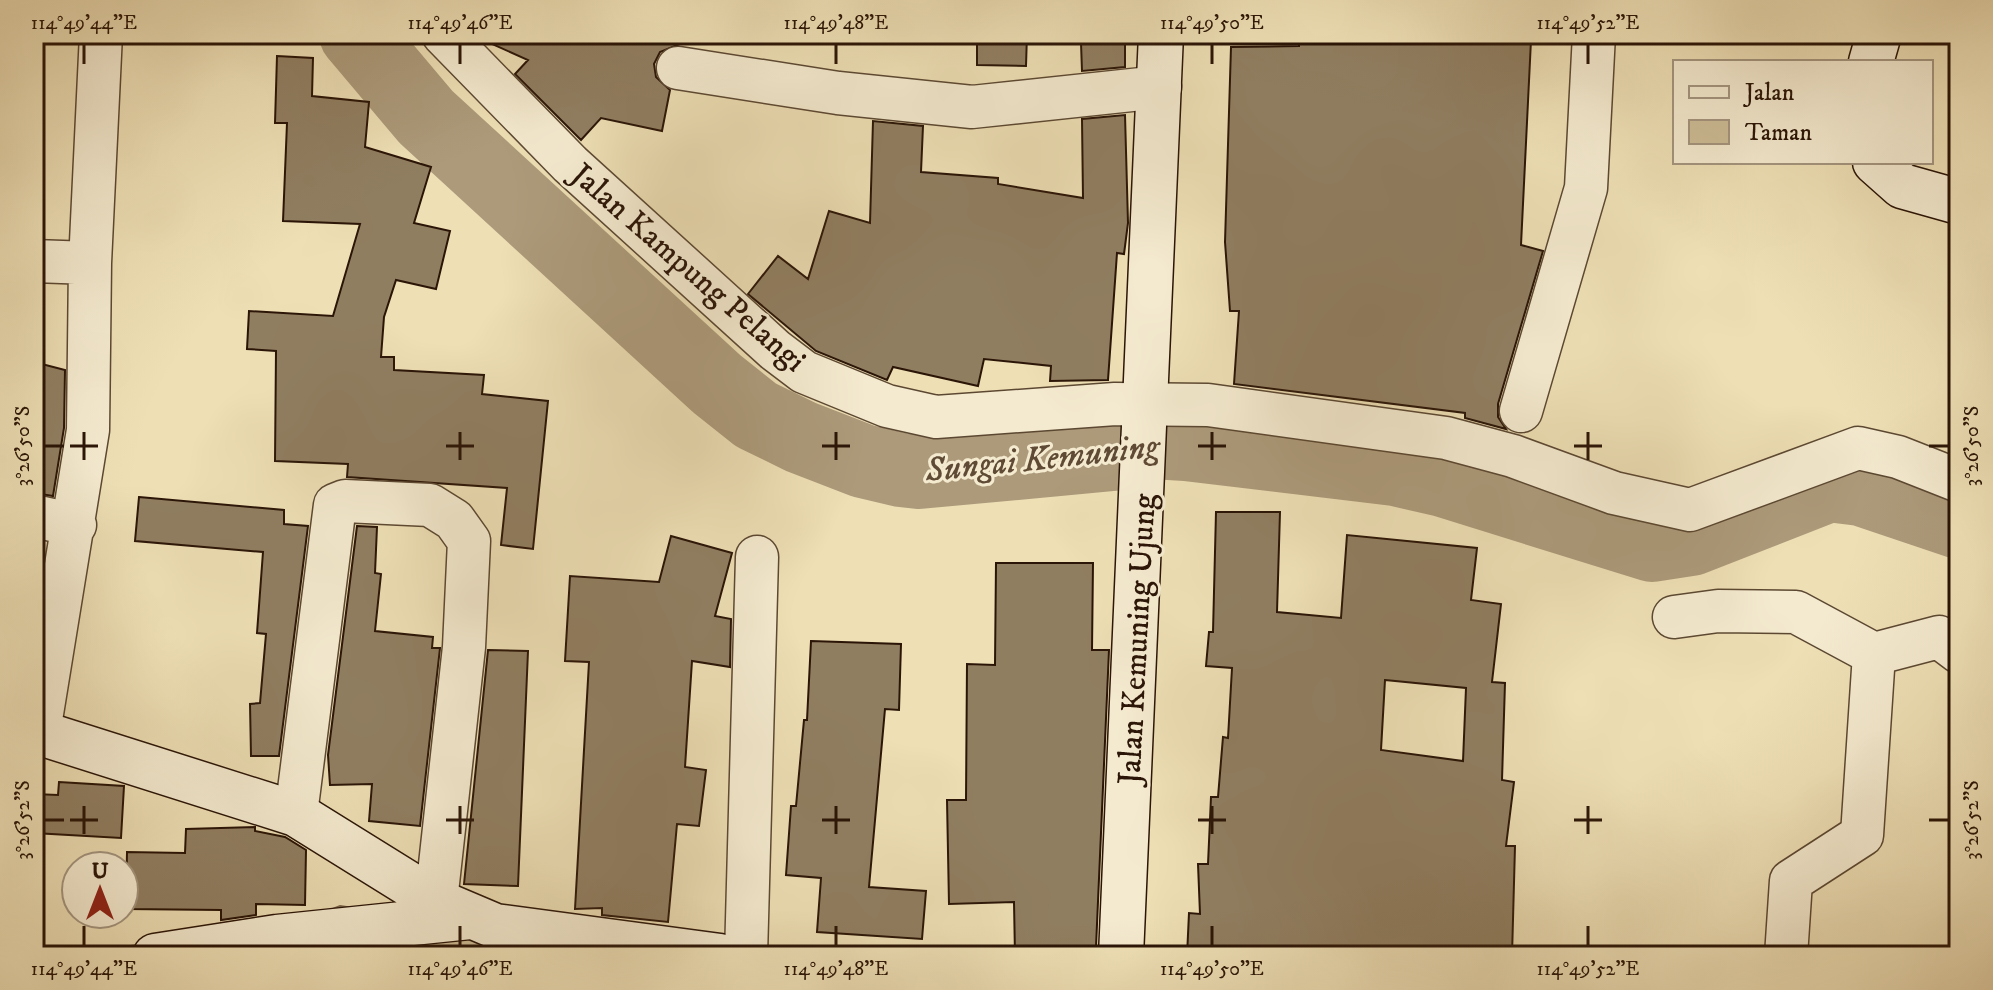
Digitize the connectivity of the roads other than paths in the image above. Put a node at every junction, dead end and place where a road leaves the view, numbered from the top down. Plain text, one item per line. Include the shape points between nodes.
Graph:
1 (101, 34) edge
2 (443, 34) edge
3 (1161, 34) edge
4 (1594, 34) edge
5 (1879, 34) edge
6 (1872, 60) edge
7 (678, 68) dead end
8 (1160, 87) junction
9 (1877, 164) edge
10 (1959, 202) edge
11 (34, 261) edge
12 (90, 263) junction
13 (1146, 402) junction
14 (1521, 411) dead end
15 (1959, 481) edge
16 (34, 516) edge
17 (75, 525) junction
18 (757, 557) dead end
19 (1674, 617) dead end
20 (1959, 652) edge
21 (1874, 654) junction
22 (37, 731) edge
23 (296, 814) junction
24 (453, 909) junction
25 (155, 956) edge
26 (720, 956) edge
27 (746, 956) edge
28 (1121, 956) edge
29 (1786, 956) edge

1 - 12 street
2 - 13 street, Jalan Kampung Pelangi via 570,164 804,372 887,406 936,417
3 - 8 street, Jalan Kemuning Ujung
4 - 14 street via 1586,188
5 - 6 street
7 - 8 street via 972,107
8 - 13 street, Jalan Kemuning Ujung
9 - 10 street via 1902,186
11 - 12 street
12 - 17 street via 88,430
13 - 15 street, Jalan Kampung Pelangi via 1208,405 1446,438 1614,493 1690,510 1858,448
13 - 28 street, Jalan Kemuning Ujung
16 - 17 street
17 - 22 street
18 - 27 street
19 - 21 street via 1718,611 1796,612
20 - 21 street via 1939,637
21 - 29 street via 1862,835 1791,881
22 - 23 street
23 - 24 street
23 - 24 street via 335,505 345,501 440,509 469,541
24 - 25 street
24 - 26 street via 495,926

